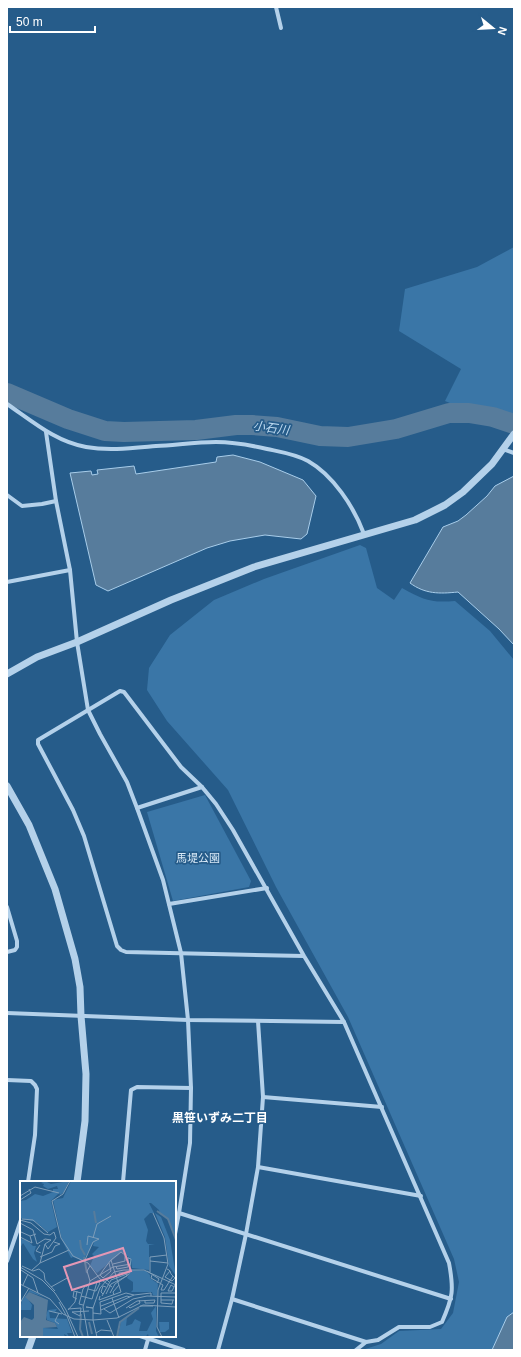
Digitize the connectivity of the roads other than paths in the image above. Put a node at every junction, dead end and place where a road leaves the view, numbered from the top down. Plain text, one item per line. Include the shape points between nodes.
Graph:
1 (276, 7) edge
2 (281, 28) dead end
3 (7, 404) edge
4 (46, 432) junction
5 (514, 434) edge
6 (503, 450) junction
7 (514, 453) edge
8 (7, 496) edge
9 (56, 501) junction
10 (364, 534) junction
11 (70, 570) junction
12 (7, 582) edge
13 (77, 642) junction
14 (7, 674) edge
15 (88, 710) junction
16 (7, 786) edge
17 (202, 787) junction
18 (137, 808) junction
19 (267, 888) junction
20 (169, 904) junction
21 (7, 907) edge
22 (7, 952) edge
23 (181, 953) junction
24 (304, 956) junction
25 (7, 1014) edge
26 (81, 1016) junction
27 (188, 1020) junction
28 (258, 1021) junction
29 (344, 1022) junction
30 (7, 1080) edge
31 (192, 1088) junction
32 (263, 1098) junction
33 (382, 1107) junction
34 (258, 1167) junction
35 (28, 1181) edge
36 (77, 1181) edge
37 (123, 1181) edge
38 (421, 1196) junction
39 (179, 1213) junction
40 (20, 1223) edge
41 (176, 1229) edge
42 (246, 1234) junction
43 (7, 1261) edge
44 (232, 1299) junction
45 (451, 1299) junction
46 (33, 1337) edge
47 (149, 1337) edge
48 (366, 1342) junction
49 (28, 1350) edge
50 (145, 1350) edge
51 (184, 1350) edge
52 (218, 1350) edge
53 (356, 1350) edge

1 - 2 street
3 - 4 street
4 - 9 street
4 - 10 street via 85,447 108,449 216,442 242,443 293,455 324,472 358,518
5 - 6 street
6 - 7 street
6 - 10 street via 463,492 445,505 415,520
8 - 9 street via 22,506
9 - 11 street
10 - 13 street via 254,567
11 - 12 street
11 - 13 street
13 - 14 street via 36,657
13 - 15 street
15 - 17 street via 120,691 124,692 181,767
15 - 18 street via 127,782
15 - 23 street via 42,736 38,744 84,836 117,946 126,952
16 - 26 street via 29,825 55,889 76,966
17 - 18 street
17 - 19 street via 233,830
18 - 20 street via 157,861
19 - 20 street
19 - 24 street
20 - 23 street
21 - 22 street via 17,941 15,950
23 - 24 street
23 - 27 street
24 - 29 street
25 - 26 street
26 - 27 street
26 - 36 street via 86,1082 85,1121
27 - 28 street
27 - 31 street
28 - 29 street
28 - 32 street
29 - 33 street
30 - 35 street via 31,1081 37,1089 35,1135
31 - 37 street via 138,1087 131,1090
31 - 39 street via 190,1143
32 - 33 street
32 - 34 street
33 - 38 street
34 - 38 street
34 - 42 street
38 - 45 street via 449,1262 453,1284
39 - 41 street
39 - 42 street
40 - 43 street
42 - 44 street
42 - 45 street
44 - 48 street
44 - 52 street
45 - 48 street via 442,1322 430,1327 399,1327 378,1340
46 - 49 street
47 - 50 street
47 - 51 street
48 - 53 street

